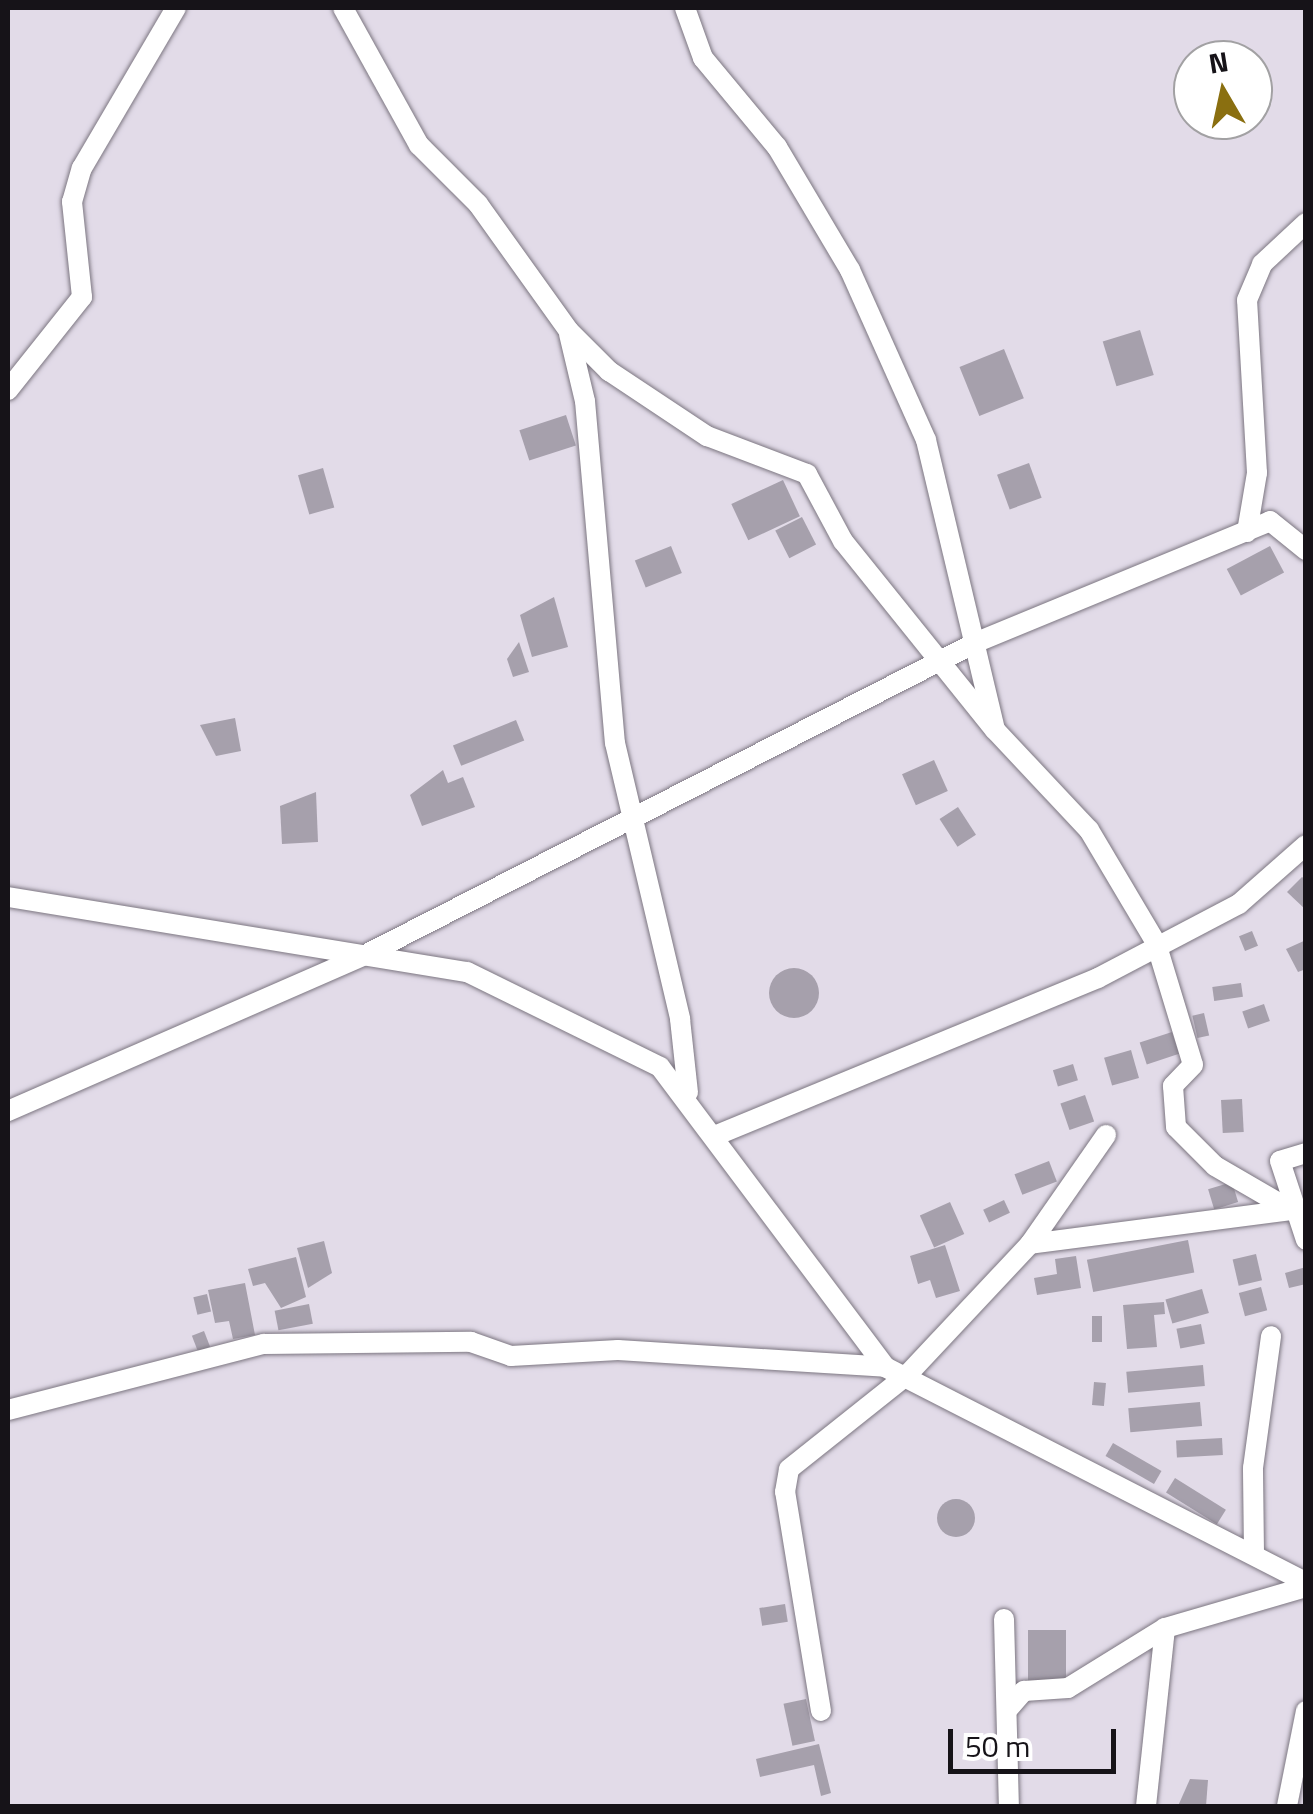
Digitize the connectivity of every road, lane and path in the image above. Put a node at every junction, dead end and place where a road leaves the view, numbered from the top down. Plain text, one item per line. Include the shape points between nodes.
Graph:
1 (176, 8) edge
2 (343, 8) edge
3 (685, 8) edge
4 (1306, 223) edge
5 (568, 331) junction
6 (8, 390) edge
7 (1247, 532) junction
8 (1306, 550) edge
9 (977, 642) junction
10 (938, 664) junction
11 (995, 730) junction
12 (631, 819) junction
13 (1306, 845) edge
14 (8, 896) edge
15 (1156, 942) junction
16 (365, 956) junction
17 (688, 1095) junction
18 (8, 1111) edge
19 (717, 1135) junction
20 (1106, 1135) dead end
21 (1306, 1152) edge
22 (1292, 1210) junction
23 (1306, 1240) edge
24 (1030, 1244) junction
25 (1272, 1336) dead end
26 (885, 1367) junction
27 (908, 1375) junction
28 (8, 1410) edge
29 (1254, 1553) junction
30 (1305, 1590) edge
31 (1004, 1620) dead end
32 (1165, 1628) junction
33 (1009, 1708) junction
34 (822, 1711) dead end
35 (1306, 1711) edge
36 (1010, 1806) edge
37 (1146, 1806) edge
38 (1287, 1806) edge

1 - 6 street via 82,168 72,202 82,297
2 - 5 street via 419,145 478,204
3 - 9 street via 703,58 777,147 850,270 926,440
4 - 7 street via 1262,264 1247,300 1257,473
5 - 10 street via 608,371 707,436 806,474 844,541 909,614
5 - 12 street via 585,401 605,671
7 - 8 street via 1281,524
7 - 9 street
9 - 10 street
9 - 11 street
10 - 11 street
10 - 12 street
11 - 15 street via 1088,830
12 - 16 street
12 - 17 street via 680,1019
13 - 15 street via 1239,904
14 - 16 street
15 - 19 street via 962,1041
15 - 22 street via 1192,1065 1173,1086 1176,1127 1215,1166
16 - 17 street via 502,983 660,1068
16 - 18 street
17 - 19 street
19 - 26 street
20 - 24 street
21 - 22 street via 1280,1162
22 - 23 street
22 - 24 street
24 - 27 street
25 - 29 street via 1254,1448
26 - 27 street
26 - 28 street via 618,1350 511,1356 471,1342 264,1344
27 - 29 street
27 - 34 street via 789,1469 785,1492
29 - 30 street
30 - 32 street
31 - 33 street
32 - 33 street via 1068,1688 1024,1690
32 - 37 street
33 - 36 street
35 - 38 street

